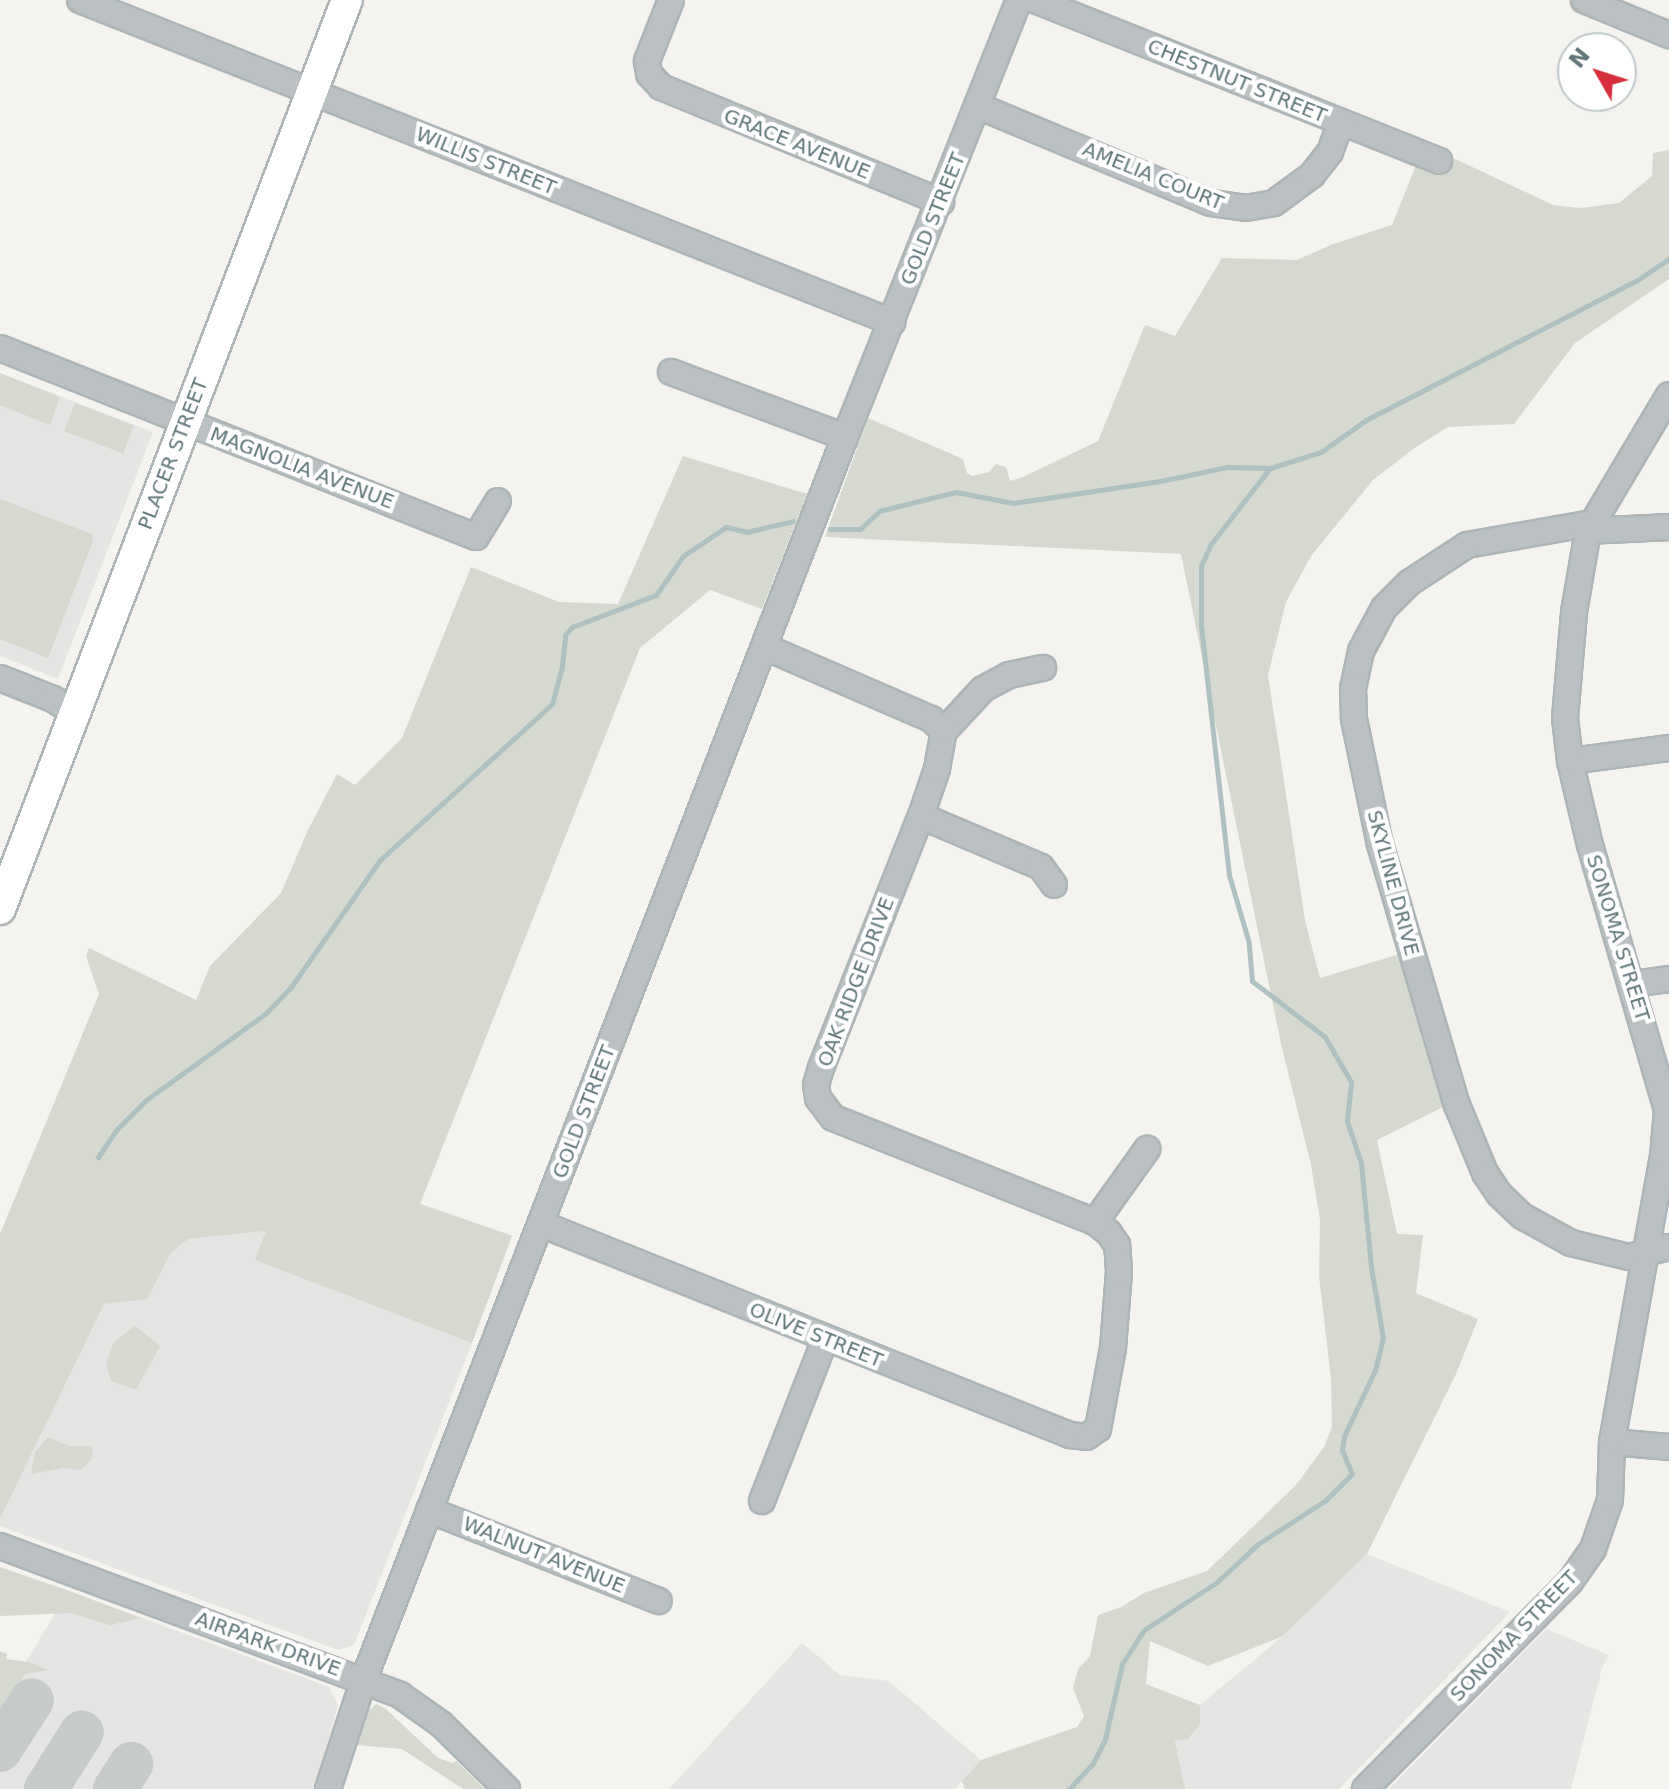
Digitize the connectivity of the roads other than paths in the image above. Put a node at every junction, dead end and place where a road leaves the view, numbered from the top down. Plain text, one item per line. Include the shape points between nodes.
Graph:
1 (80, 0) edge
2 (347, 0) edge
3 (671, 0) edge
4 (1019, 0) edge
5 (1035, 0) edge
6 (1584, 0) edge
7 (1669, 35) edge
8 (312, 92) junction
9 (978, 106) junction
10 (1341, 122) junction
11 (1439, 161) dead end
12 (941, 202) junction
13 (892, 322) junction
14 (0, 348) edge
15 (671, 372) dead end
16 (1669, 395) edge
17 (185, 422) junction
18 (845, 437) junction
19 (498, 501) dead end
20 (1590, 527) junction
21 (1669, 527) edge
22 (765, 647) junction
23 (1043, 668) dead end
24 (0, 678) edge
25 (75, 713) junction
26 (944, 731) junction
27 (1669, 748) edge
28 (1570, 761) junction
29 (921, 816) junction
30 (1054, 885) dead end
31 (0, 909) edge
32 (1669, 979) edge
33 (1633, 984) junction
34 (1147, 1149) dead end
35 (1095, 1222) junction
36 (541, 1224) junction
37 (1669, 1247) edge
38 (1644, 1253) junction
39 (825, 1339) junction
40 (1612, 1442) junction
41 (1669, 1447) edge
42 (762, 1501) dead end
43 (429, 1510) junction
44 (0, 1546) edge
45 (659, 1601) dead end
46 (364, 1679) junction
47 (328, 1789) edge
48 (507, 1789) edge
49 (1365, 1789) edge

1 - 8 street, WILLIS STREET
2 - 8 main road, PLACER STREET
3 - 12 street, GRACE AVENUE via 647,61 655,82 680,98
4 - 9 street, GOLD STREET
5 - 10 street, CHESTNUT STREET
6 - 7 street
8 - 13 street, WILLIS STREET
8 - 17 main road, PLACER STREET
9 - 10 street, AMELIA COURT via 1211,203 1246,208 1274,203 1312,175 1330,152
9 - 12 street, GOLD STREET
10 - 11 street, CHESTNUT STREET
12 - 13 street, GOLD STREET
13 - 18 street, GOLD STREET
14 - 17 street, MAGNOLIA AVENUE
15 - 18 street
16 - 20 street, SONOMA STREET
17 - 19 street, MAGNOLIA AVENUE via 476,537
17 - 25 main road, PLACER STREET
18 - 22 street, GOLD STREET
20 - 21 street, SKYLINE DRIVE
20 - 28 street, SONOMA STREET via 1574,612 1565,731
20 - 38 street, SKYLINE DRIVE via 1467,545 1439,560 1380,615 1359,656 1352,700 1380,844 1457,1105 1485,1173 1508,1204 1551,1235 1610,1254
22 - 26 street via 931,719
22 - 36 street, GOLD STREET
23 - 26 street via 1009,675 983,689
24 - 25 street
25 - 31 main road, PLACER STREET
26 - 29 street, OAK RIDGE DRIVE
27 - 28 street
28 - 33 street, SONOMA STREET
29 - 30 street via 1041,867
29 - 35 street, OAK RIDGE DRIVE via 821,1068 818,1098 827,1114 842,1122
32 - 33 street
33 - 38 street, SONOMA STREET via 1667,1110
34 - 35 street
35 - 39 street, OLIVE STREET via 1117,1245 1119,1271 1103,1416 1093,1435 1070,1435
36 - 39 street, OLIVE STREET
36 - 43 street, GOLD STREET
37 - 38 street, SKYLINE DRIVE
38 - 40 street, SONOMA STREET
39 - 42 street
40 - 41 street
40 - 49 street, SONOMA STREET via 1605,1520 1570,1582
43 - 45 street, WALNUT AVENUE
43 - 46 street, GOLD STREET
44 - 46 street, AIRPARK DRIVE
46 - 47 street, GOLD STREET
46 - 48 street, AIRPARK DRIVE via 427,1712

